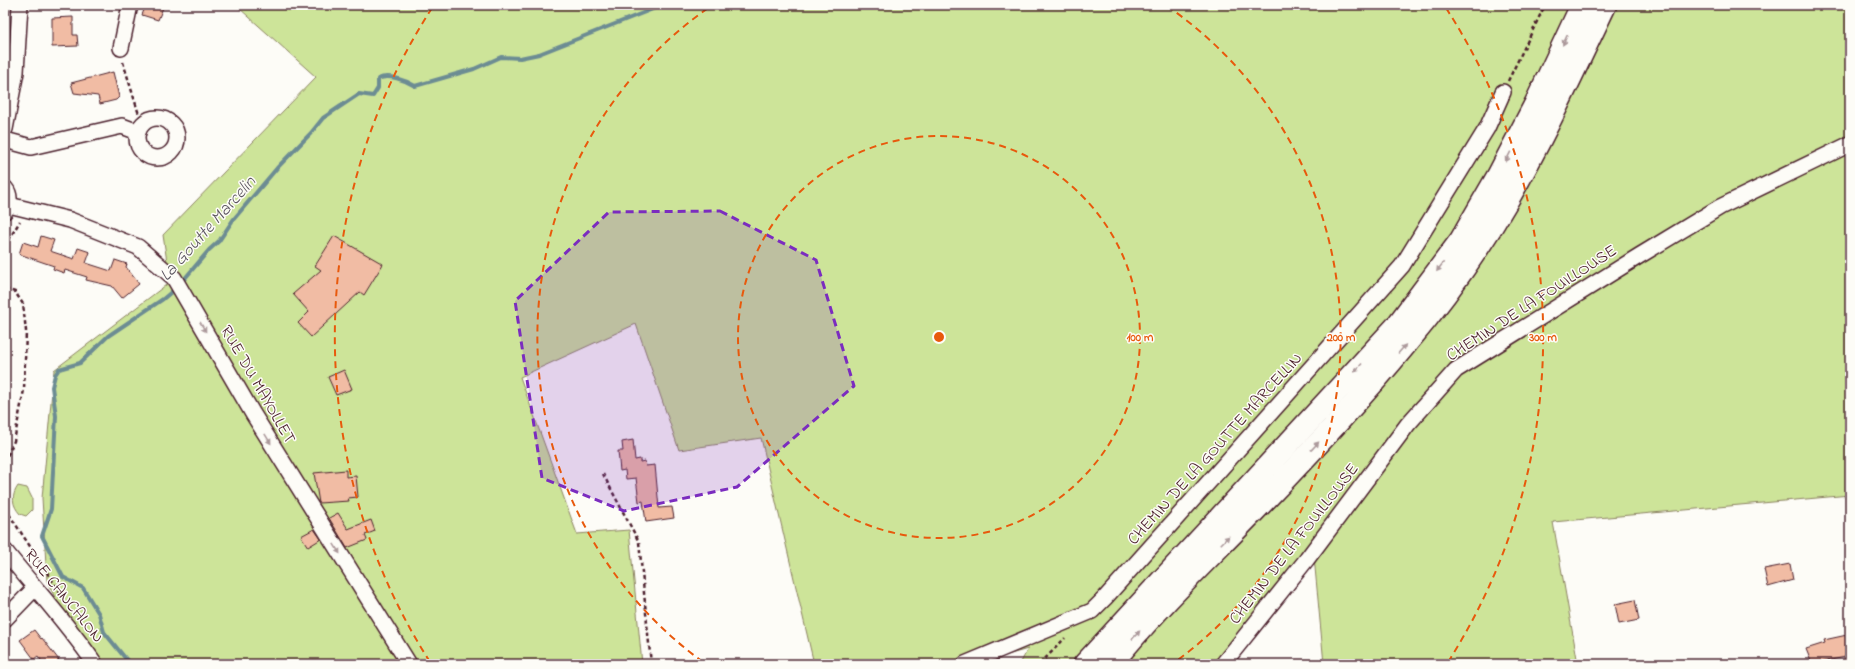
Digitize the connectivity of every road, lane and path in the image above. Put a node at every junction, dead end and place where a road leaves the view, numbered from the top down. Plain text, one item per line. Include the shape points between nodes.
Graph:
1 (20, 5) edge
2 (130, 5) edge
3 (1545, 5) edge
4 (1582, 5) edge
5 (1605, 5) edge
6 (121, 48) joint
7 (1503, 92) joint
8 (140, 128) joint
9 (5, 129) edge
10 (5, 140) edge
11 (1850, 144) edge
12 (5, 188) edge
13 (7, 208) edge
14 (38, 213) junction
15 (5, 246) edge
16 (5, 289) edge
17 (5, 461) edge
18 (602, 474) dead end
19 (5, 508) edge
20 (5, 551) edge
21 (34, 589) junction
22 (55, 612) junction
23 (5, 619) edge
24 (95, 664) edge
25 (409, 664) edge
26 (652, 664) edge
27 (965, 664) edge
28 (1085, 664) edge
29 (1111, 664) edge
30 (1223, 664) edge

1 - 9 street via 16,72
2 - 6 street
3 - 7 path
4 -> 28 main road via 1498,176 1461,240 1400,321
29 -> 5 main road via 1209,556 1351,407 1405,345 1460,274 1508,199 1561,99
6 - 8 path via 121,57
7 - 27 street, CHEMIN DE LA GOUTTE MARCELLIN via 1487,128 1402,266 1105,598 1092,611
8 - 10 street via 122,126 31,147
11 - 30 street, CHEMIN DE LA FOUILLOUSE via 1720,207 1456,370 1408,424 1307,559
12 - 13 street via 9,198
13 - 14 street, RUE DU MAYOLLET
14 - 15 path via 20,220
14 -> 25 street, RUE DU MAYOLLET via 70,220 138,247 172,276 253,414
16 - 17 path via 15,292 23,304 26,331 24,390 14,441
18 - 26 path via 639,542
19 - 22 path via 66,602
20 - 21 street, RUE CANCALON
21 - 22 street, RUE CANCALON
21 - 23 street
22 - 24 street, RUE CANCALON

